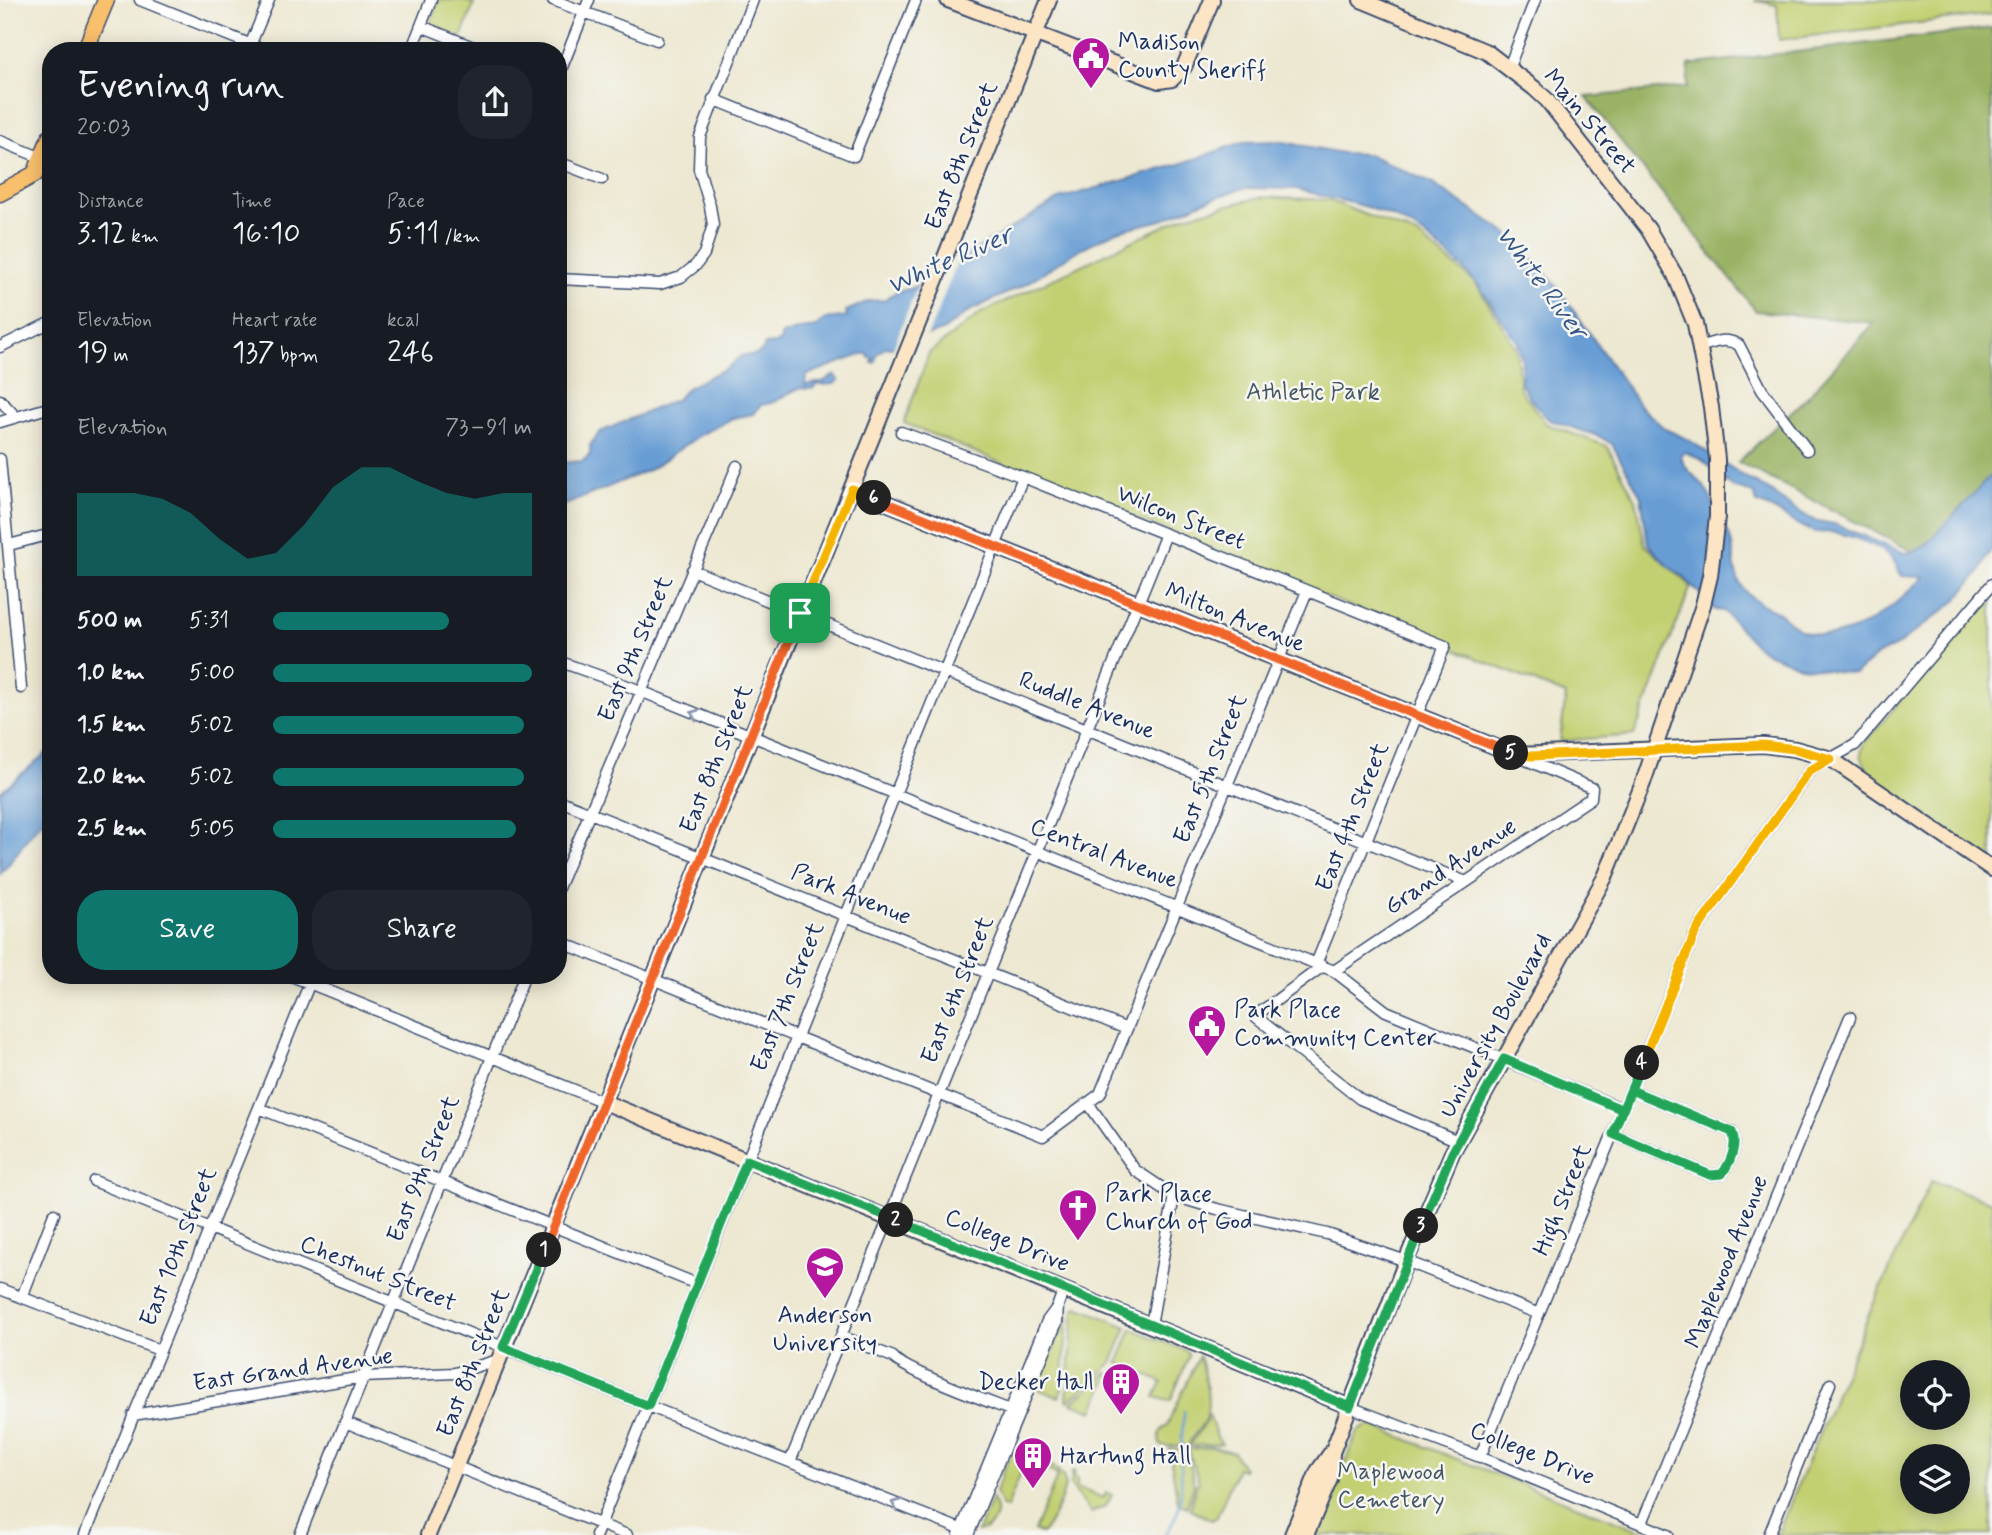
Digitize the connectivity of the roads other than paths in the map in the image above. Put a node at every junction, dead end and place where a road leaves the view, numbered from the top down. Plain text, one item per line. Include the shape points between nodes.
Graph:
1 (106, 0) edge
2 (139, 0) edge
3 (269, 0) edge
4 (431, 0) edge
5 (552, 0) edge
6 (589, 0) edge
7 (753, 0) edge
8 (916, 0) edge
9 (948, 0) edge
10 (1049, 0) edge
11 (1212, 0) edge
12 (1535, 0) edge
13 (1369, 1) edge
14 (584, 12) junction
15 (421, 26) junction
16 (657, 40) dead end
17 (1034, 40) junction
18 (89, 42) edge
19 (235, 42) edge
20 (252, 42) edge
21 (415, 42) edge
22 (461, 42) edge
23 (567, 54) edge
24 (1509, 67) junction
25 (713, 99) junction
26 (0, 141) edge
27 (42, 160) edge
28 (567, 165) edge
29 (42, 166) edge
30 (602, 179) dead end
31 (0, 193) edge
32 (567, 279) edge
33 (42, 326) edge
34 (0, 347) edge
35 (1700, 347) junction
36 (0, 400) edge
37 (1711, 407) joint
38 (42, 410) edge
39 (16, 417) junction
40 (0, 422) edge
41 (901, 432) dead end
42 (1807, 450) dead end
43 (0, 459) edge
44 (737, 466) dead end
45 (1023, 477) junction
46 (852, 489) junction
47 (1166, 534) junction
48 (42, 536) edge
49 (9, 545) junction
50 (995, 546) junction
51 (692, 570) junction
52 (1992, 584) edge
53 (1307, 591) junction
54 (1138, 604) junction
55 (800, 613) junction
56 (1445, 646) joint
57 (1278, 660) junction
58 (567, 664) edge
59 (944, 671) junction
60 (21, 688) dead end
61 (640, 692) junction
62 (1417, 715) junction
63 (1087, 729) junction
64 (750, 736) junction
65 (1654, 750) junction
66 (1516, 755) junction
67 (1831, 759) junction
68 (1227, 785) junction
69 (895, 794) junction
70 (1591, 798) joint
71 (567, 804) edge
72 (590, 813) junction
73 (1366, 841) junction
74 (1037, 852) junction
75 (702, 858) junction
76 (567, 867) edge
77 (1992, 869) edge
78 (1466, 882) junction
79 (1177, 906) junction
80 (846, 915) junction
81 (567, 945) edge
82 (1320, 965) junction
83 (1334, 971) junction
84 (989, 972) junction
85 (653, 979) junction
86 (309, 984) edge
87 (323, 984) edge
88 (521, 984) edge
89 (1850, 1017) dead end
90 (1127, 1029) junction
91 (797, 1037) junction
92 (492, 1057) junction
93 (1504, 1059) junction
94 (1631, 1090) junction
95 (939, 1094) junction
96 (604, 1102) junction
97 (1088, 1103) junction
98 (259, 1108) junction
99 (1623, 1110) junction
100 (1613, 1134) junction
101 (1458, 1141) junction
102 (747, 1160) junction
103 (94, 1181) dead end
104 (440, 1181) junction
105 (1174, 1196) junction
106 (54, 1214) dead end
107 (889, 1217) junction
108 (553, 1227) junction
109 (210, 1229) junction
110 (1406, 1261) junction
111 (697, 1283) junction
112 (1064, 1288) junction
113 (0, 1289) edge
114 (22, 1297) junction
115 (393, 1303) junction
116 (1539, 1314) junction
117 (1151, 1325) junction
118 (841, 1336) junction
119 (159, 1350) junction
120 (501, 1353) junction
121 (363, 1377) junction
122 (1830, 1384) dead end
123 (648, 1406) junction
124 (1350, 1407) junction
125 (1015, 1412) junction
126 (133, 1415) junction
127 (345, 1422) junction
128 (1480, 1457) junction
129 (790, 1462) junction
130 (456, 1467) junction
131 (1311, 1506) junction
132 (1642, 1523) junction
133 (600, 1524) junction
134 (962, 1533) edge
135 (85, 1535) edge
136 (300, 1535) edge
137 (428, 1535) edge
138 (596, 1535) edge
139 (626, 1535) edge
140 (1292, 1535) edge
141 (1306, 1535) edge
142 (1668, 1535) edge
143 (1769, 1535) edge

1 - 18 main road
2 - 19 street
3 - 20 street
4 - 15 street
5 - 14 street
6 - 14 street
7 - 25 street
8 - 25 street via 854,156
9 - 17 main road
10 - 17 main road, East 8th Street
11 - 17 main road via 1184,67 1172,79 1159,81
12 - 24 street
13 - 24 main road, Main Street via 1487,52
14 - 16 street
14 - 23 street
15 - 21 street
15 - 22 street
17 - 46 main road, East 8th Street
24 - 35 main road, Main Street via 1547,100 1648,229 1675,275
25 - 32 street via 698,150 713,225 696,265 681,277 660,284
26 - 27 street
28 - 30 street
29 - 31 main road
33 - 34 street
35 - 37 main road, Main Street
35 - 42 street via 1720,340 1739,345 1762,390
36 - 39 street
37 - 65 main road, University Boulevard via 1717,517 1710,576
38 - 39 street
39 - 40 street
41 - 45 street, Wilcon Street
43 - 49 street
44 - 51 street, East 9th Street
45 - 47 street, Wilcon Street
45 - 50 street, East 7th Street
46 - 50 main road, Milton Avenue
46 - 55 main road, East 8th Street
47 - 53 street, Wilcon Street
47 - 54 street, East 6th Street
48 - 49 street
49 - 60 street
50 - 54 main road, Milton Avenue
50 - 59 street, East 7th Street
51 - 55 street, Ruddle Avenue
51 - 61 street, East 9th Street
52 - 67 street via 1855,745
53 - 56 street, Wilcon Street
53 - 57 street, East 5th Street
54 - 57 main road, Milton Avenue
54 - 63 street, East 6th Street
55 - 59 street, Ruddle Avenue
55 - 64 main road, East 8th Street
56 - 62 street, East 4th Street
57 - 62 main road, Milton Avenue
57 - 68 street, East 5th Street
58 - 61 street, Central Avenue
59 - 63 street, Ruddle Avenue
59 - 69 street, East 7th Street
64 -> 61 street, Central Avenue
61 - 72 street, East 9th Street
62 - 66 main road, Milton Avenue
62 - 73 street, East 4th Street
63 - 68 street, Ruddle Avenue
63 - 74 street, East 6th Street
64 - 69 street, Central Avenue
64 - 75 main road, East 8th Street
65 - 66 main road
65 - 67 main road via 1763,745
65 - 93 main road, University Boulevard via 1605,877
66 - 70 street, Milton Avenue via 1592,788
67 - 77 main road
67 - 94 street, High Street via 1810,770 1696,931
68 - 73 street, Ruddle Avenue
68 - 79 street, East 5th Street
69 - 74 street, Central Avenue
69 - 80 street, East 7th Street
70 - 78 street, Grand Avenue
71 - 72 street, Park Avenue
72 - 75 street, Park Avenue
72 - 76 street, East 9th Street
73 - 78 street, Ruddle Avenue
73 - 82 street, East 4th Street
74 - 79 street, Central Avenue
74 - 84 street, East 6th Street
75 - 80 street, Park Avenue
75 - 85 main road, East 8th Street
78 - 83 street, Grand Avenue
79 - 82 street, Central Avenue
79 - 90 street, East 5th Street
80 - 84 street, Park Avenue
80 - 91 street, East 7th Street
81 - 85 street
82 - 83 street, Central Avenue
82 - 101 street via 1255,1016 1360,1099
83 - 93 street, Central Avenue via 1386,1012
84 - 90 street, Park Avenue
84 - 95 street, East 6th Street
85 - 91 street
85 - 96 main road, East 8th Street
86 - 98 street, East 10th Street
87 - 92 street, College Drive
88 - 92 street, East 9th Street
89 - 132 street, Maplewood Avenue
90 - 97 street, East 5th Street via 1100,1094
91 - 95 street
91 - 102 street, East 7th Street
92 - 96 street, College Drive
92 - 104 street, East 9th Street
93 - 99 street, Central Avenue
93 - 101 main road, University Boulevard
94 - 99 street, High Street
94 - 100 street via 1732,1132 1735,1146 1726,1170 1710,1175
95 - 97 street via 1043,1136
95 - 107 street, East 6th Street
96 - 102 main road, College Drive
96 - 108 main road, East 8th Street
97 - 105 street via 1135,1170
98 - 104 street
98 - 109 street, East 10th Street
99 - 100 street, High Street
100 - 116 street, High Street
101 - 110 main road, University Boulevard
102 - 107 main road, College Drive
102 - 111 street, East 7th Street
103 - 109 street, Chestnut Street
104 - 108 street
104 - 115 street, East 9th Street
105 - 110 street via 1327,1234
105 - 117 street
106 - 114 street
107 - 112 main road, College Drive
107 - 118 street, East 6th Street
108 - 111 street
108 - 120 main road, East 8th Street
109 - 115 street, Chestnut Street
109 - 119 street, East 10th Street
110 - 116 street
110 - 124 main road, University Boulevard
111 - 123 street, East 7th Street
112 - 117 main road, College Drive
112 - 125 street via 1057,1322
113 - 114 street
114 - 119 street
115 - 120 street, Chestnut Street
115 - 121 street, East 9th Street
116 - 128 street, High Street
117 - 124 main road, College Drive
118 - 125 street
118 - 129 street, East 6th Street
119 - 126 street, East 10th Street
120 - 121 street, East Grand Avenue via 447,1374
120 - 123 street, Chestnut Street
120 - 130 main road, East 8th Street
121 - 126 street, East Grand Avenue
121 - 127 street, East 9th Street
122 - 143 street
123 - 129 street, Chestnut Street
123 - 133 street, East 7th Street
124 - 128 street, College Drive
124 - 131 main road, University Boulevard via 1333,1450 1329,1479
125 - 134 street
126 - 135 street, East 10th Street
127 - 130 street
127 - 136 street, East 9th Street
128 - 132 street, College Drive
134 -> 129 street, Chestnut Street
130 - 133 street
130 - 137 main road, East 8th Street
131 - 140 main road, University Boulevard
131 - 141 main road, University Boulevard
132 - 142 street, College Drive
133 - 138 street, East 7th Street
133 - 139 street

